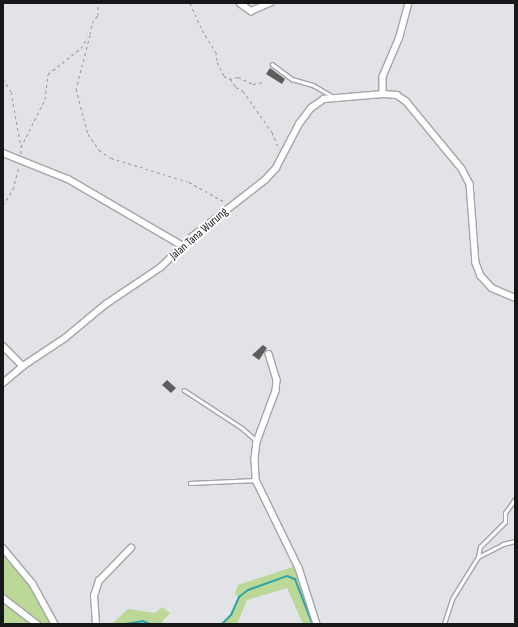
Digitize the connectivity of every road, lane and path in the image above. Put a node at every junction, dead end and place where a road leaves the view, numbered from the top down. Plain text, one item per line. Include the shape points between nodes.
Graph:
1 (98, 3) edge
2 (190, 3) edge
3 (240, 3) edge
4 (260, 3) edge
5 (270, 3) edge
6 (409, 3) edge
7 (254, 11) junction
8 (90, 35) junction
9 (272, 64) dead end
10 (3, 79) edge
11 (229, 79) junction
12 (264, 82) dead end
13 (383, 94) junction
14 (336, 98) junction
15 (22, 147) junction
16 (3, 153) edge
17 (283, 156) junction
18 (21, 160) junction
19 (3, 205) edge
20 (232, 206) junction
21 (183, 246) junction
22 (515, 298) edge
23 (3, 346) edge
24 (269, 354) dead end
25 (23, 366) junction
26 (3, 383) edge
27 (184, 390) dead end
28 (257, 442) junction
29 (256, 480) junction
30 (190, 483) dead end
31 (515, 499) edge
32 (515, 541) edge
33 (3, 548) edge
34 (131, 548) dead end
35 (478, 557) junction
36 (3, 598) edge
37 (37, 624) edge
38 (55, 624) edge
39 (96, 624) edge
40 (317, 624) edge
41 (444, 624) edge

1 - 8 path via 98,15 92,23
2 - 11 path via 202,30 216,52 217,62 224,76
3 - 7 street
4 - 7 street
5 - 7 street
6 - 13 street via 400,37 383,77
8 - 15 path via 81,48 48,74 45,99
8 - 20 path via 76,89 88,134 99,150 111,158 189,182
9 - 14 lane via 292,79 313,85
10 - 15 path via 11,92
11 - 12 path via 238,77 253,84
11 - 17 path via 243,91 272,132
13 - 14 street, Jalan Tana Wurung
13 - 22 street, Jalan Tana Wurung via 397,95 406,101 462,169 470,184 476,257 481,276 492,288
14 - 17 street, Jalan Tana Wurung via 324,99 311,108 299,124
15 - 18 path
16 - 18 street
17 - 20 street, Jalan Tana Wurung via 265,180
18 - 19 path via 13,190
18 - 21 street via 68,180
20 - 21 street, Jalan Tana Wurung
21 - 25 street, Jalan Tana Wurung via 160,267
23 - 25 street
24 - 28 street via 276,375 276,391
25 - 26 street, Jalan Tana Wurung
27 - 28 lane via 242,428
28 - 29 street
29 - 30 lane
29 - 40 street via 299,568
31 - 35 lane via 505,513 505,522 480,547
32 - 35 lane via 503,544
33 - 38 street via 33,584
34 - 39 street via 99,580 94,596
35 - 41 lane via 452,599
36 - 37 street

